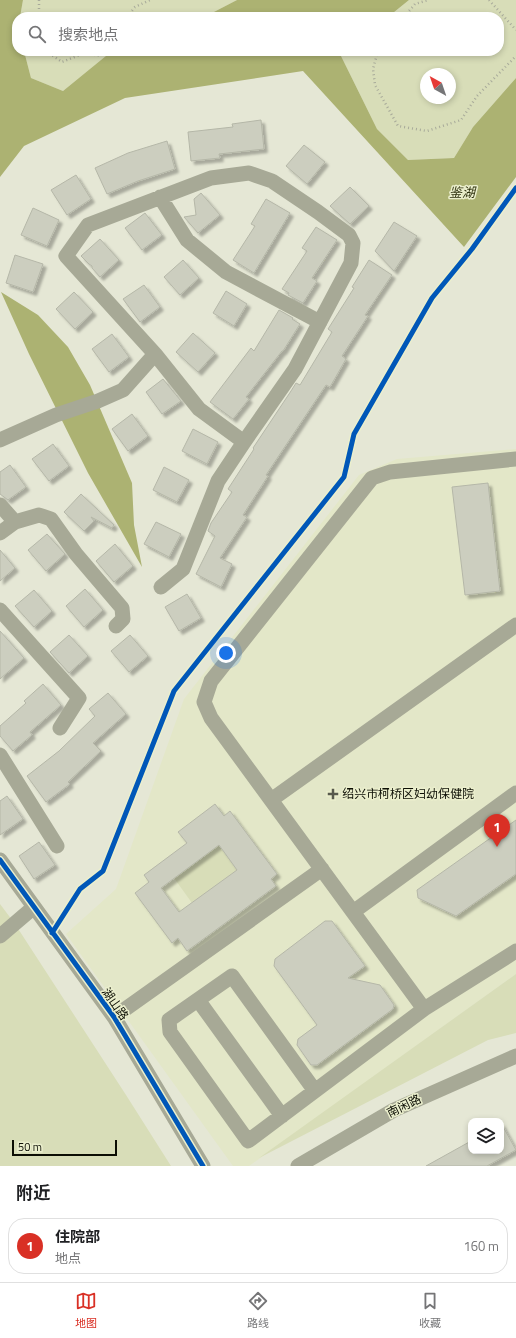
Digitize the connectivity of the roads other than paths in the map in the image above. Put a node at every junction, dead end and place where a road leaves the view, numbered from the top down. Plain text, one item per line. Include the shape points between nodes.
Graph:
1 (160, 197) junction
2 (320, 322) junction
3 (155, 354) junction
4 (0, 440) edge
5 (244, 442) junction
6 (516, 459) edge
7 (0, 505) edge
8 (15, 522) junction
9 (0, 533) edge
10 (161, 587) dead end
11 (0, 610) edge
12 (516, 625) edge
13 (116, 626) dead end
14 (60, 728) dead end
15 (0, 755) edge
16 (516, 793) edge
17 (271, 800) junction
18 (57, 846) dead end
19 (0, 860) edge
20 (322, 869) junction
21 (34, 907) junction
22 (353, 912) junction
23 (0, 936) edge
24 (516, 950) edge
25 (198, 1000) junction
26 (424, 1009) junction
27 (114, 1017) junction
28 (516, 1056) edge
29 (315, 1091) junction
30 (282, 1116) junction
31 (203, 1166) edge
32 (298, 1166) edge

1 - 2 street via 187,240 226,272
1 - 2 street via 211,178 249,173 272,181 349,235 353,243 351,263
1 - 3 street via 88,225 66,256
2 - 5 street via 296,369
3 - 4 street via 123,390 56,415
3 - 5 street via 200,410
5 - 10 street via 218,481 183,569
6 - 17 street via 390,472 372,478 211,682 204,702 211,718
7 - 8 street
8 - 9 street
8 - 13 street via 39,515 51,519 76,554 122,608 123,619
11 - 14 street via 79,698
12 - 17 street
15 - 18 street
16 - 22 street
17 - 20 street
19 - 21 street, 湖山路
20 - 22 street
20 - 27 street
21 - 23 street
21 - 27 street, 湖山路
22 - 26 street
24 - 26 street
25 - 29 street via 232,976
25 - 30 street
25 - 30 street via 169,1020 170,1032 248,1142
26 - 29 street
27 - 31 street, 湖山路
28 - 32 street, 南闲路 via 394,1110
29 - 30 street

